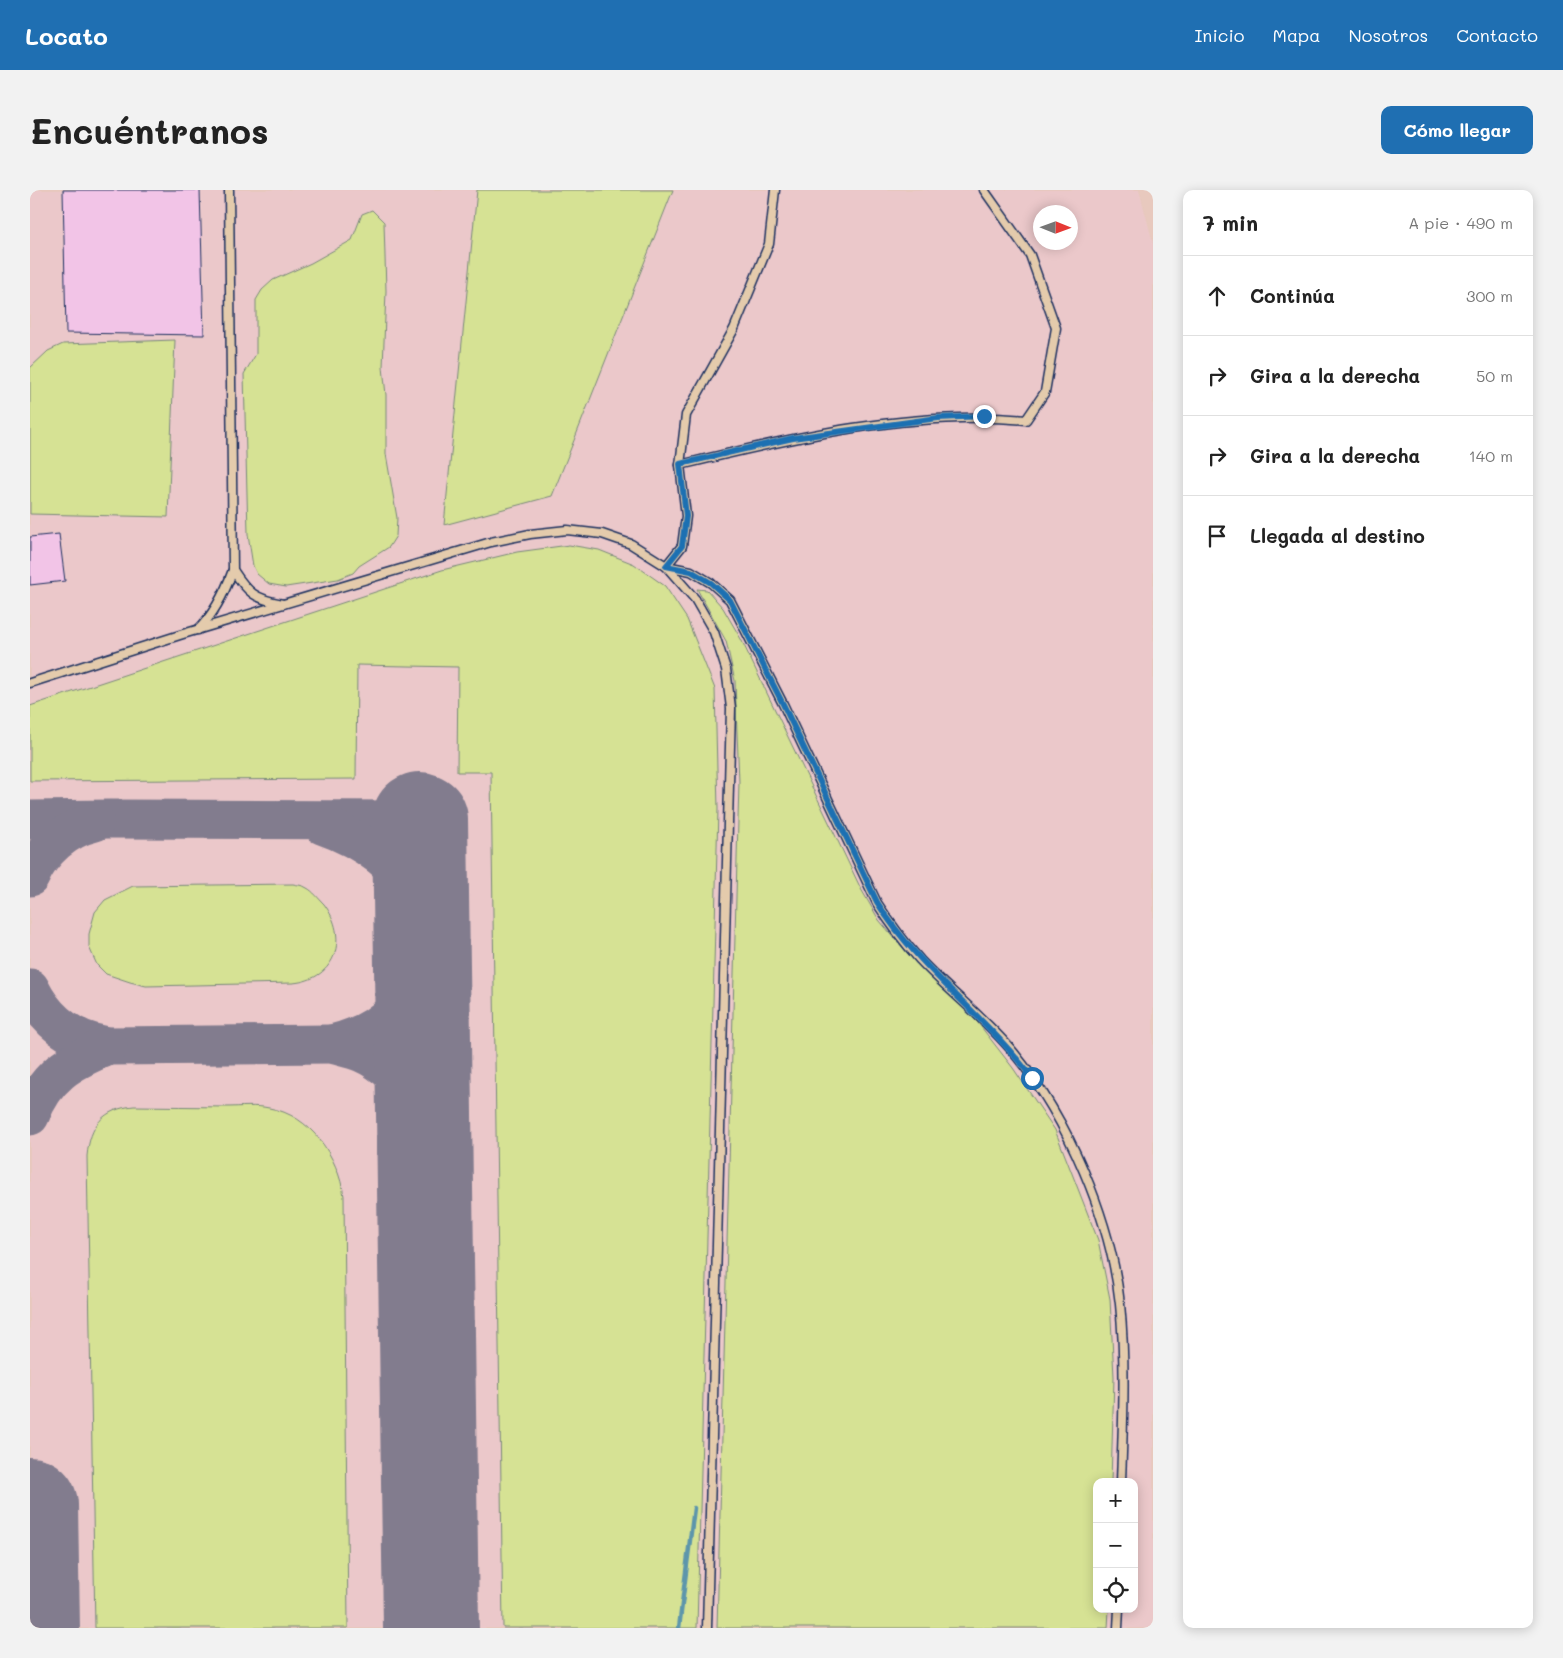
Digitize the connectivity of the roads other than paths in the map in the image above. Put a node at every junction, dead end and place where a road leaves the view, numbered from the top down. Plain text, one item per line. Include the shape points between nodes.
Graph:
1 (229, 190) edge
2 (775, 190) edge
3 (984, 190) edge
4 (680, 464) junction
5 (666, 566) junction
6 (233, 570) junction
7 (285, 605) junction
8 (196, 631) junction
9 (30, 683) edge
10 (1122, 1478) edge
11 (1119, 1613) edge
12 (707, 1628) edge
13 (1118, 1628) edge

1 - 6 lane
2 - 4 lane via 769,244 734,329 686,415
3 - 4 lane via 1030,255 1056,328 1045,392 1026,420 984,416 928,419 793,438
4 - 5 lane via 686,516 682,546
5 - 7 lane via 631,544 602,534 567,530 491,542
5 - 10 lane via 691,571 730,600 882,910 920,960 1013,1052 1066,1137 1091,1189 1108,1244 1120,1303 1124,1381
5 - 12 lane via 695,599 714,632 726,669 730,708
6 - 7 lane via 255,597
6 - 8 lane via 219,603
7 - 8 lane
8 - 9 lane
11 - 13 lane

